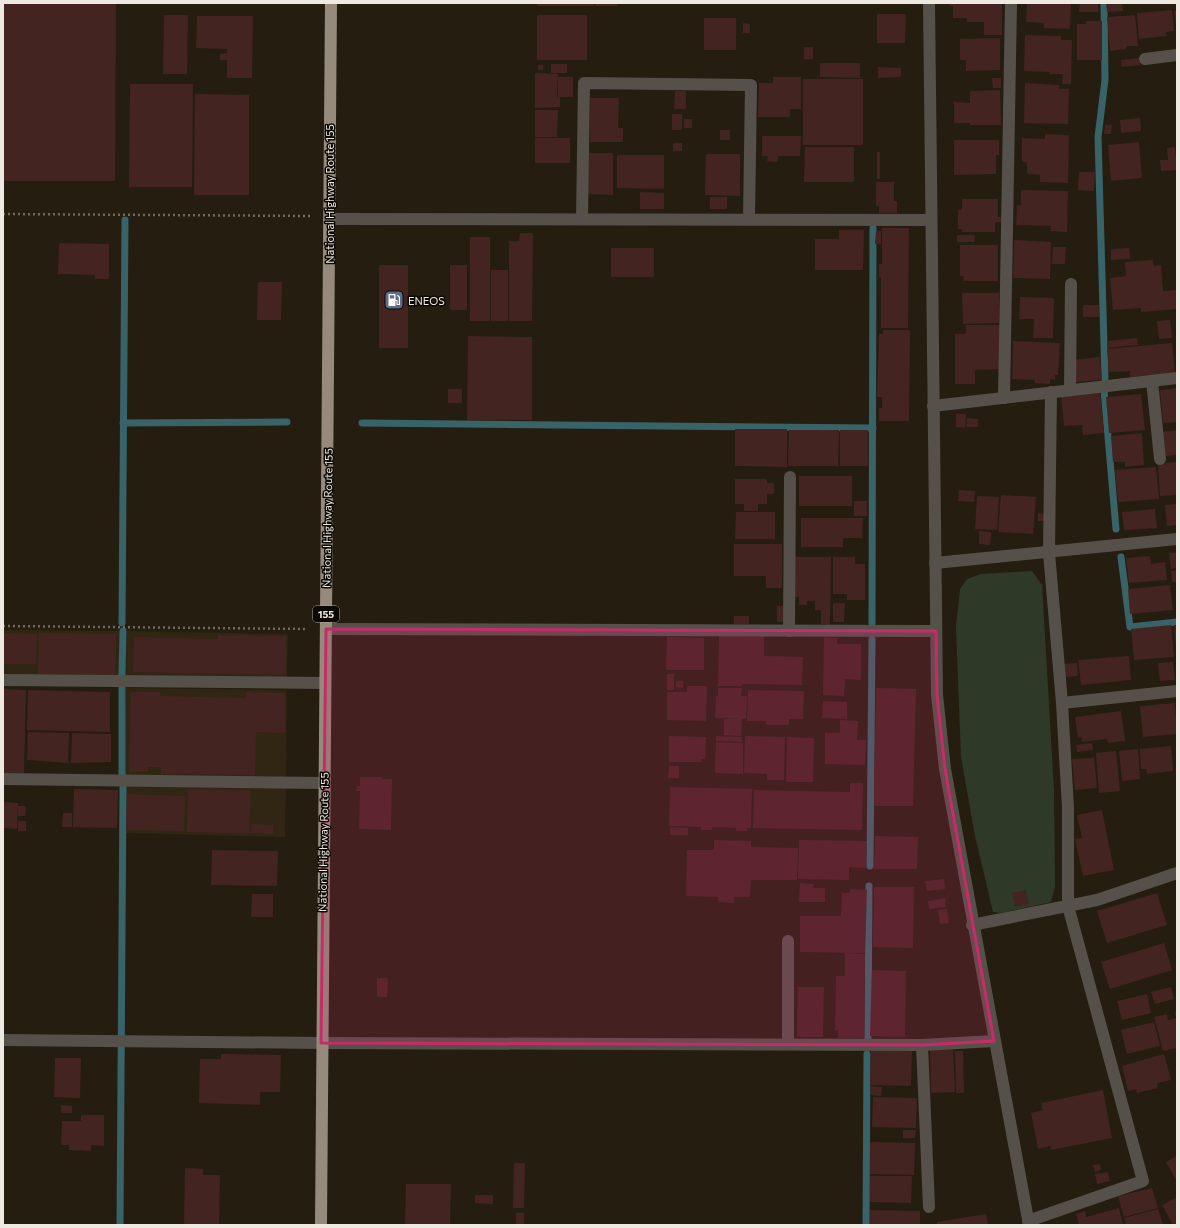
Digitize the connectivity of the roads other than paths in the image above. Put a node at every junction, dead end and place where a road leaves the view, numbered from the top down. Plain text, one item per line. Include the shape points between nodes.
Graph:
1 (331, 3) edge
2 (929, 3) edge
3 (1011, 3) edge
4 (1177, 55) edge
5 (1145, 58) dead end
6 (329, 217) junction
7 (749, 219) junction
8 (582, 220) junction
9 (931, 220) junction
10 (1071, 284) dead end
11 (1177, 378) edge
12 (1152, 381) junction
13 (1070, 390) junction
14 (1051, 392) junction
15 (1004, 398) junction
16 (933, 406) junction
17 (1160, 459) dead end
18 (790, 477) dead end
19 (1177, 539) edge
20 (1049, 553) junction
21 (935, 563) junction
22 (326, 629) junction
23 (789, 631) junction
24 (936, 632) junction
25 (3, 680) edge
26 (325, 683) junction
27 (1177, 691) edge
28 (1062, 703) junction
29 (3, 779) edge
30 (324, 783) junction
31 (1177, 873) edge
32 (1068, 906) junction
33 (972, 925) junction
34 (788, 941) dead end
35 (3, 1040) edge
36 (994, 1041) junction
37 (322, 1043) junction
38 (788, 1044) junction
39 (922, 1045) junction
40 (929, 1207) dead end
41 (1028, 1223) edge
42 (321, 1225) edge

1 - 6 highway, National Highway Route 155 / 155
2 - 9 street
3 - 15 street
4 - 5 street
6 - 8 street
6 - 22 highway, National Highway Route 155 / 155
7 - 8 street
7 - 8 street via 751,85 584,83
7 - 9 street
9 - 16 street
10 - 13 street
11 - 12 street
12 - 13 street
12 - 17 street
13 - 14 street
14 - 15 street
14 - 20 street
15 - 16 street
16 - 21 street
18 - 23 street
19 - 20 street
20 - 21 street
20 - 28 street
21 - 24 street
22 - 23 street
22 - 26 highway, National Highway Route 155 / 155
23 - 24 street
24 - 33 street via 937,695 945,769
25 - 26 street
26 - 30 highway, National Highway Route 155 / 155
27 - 28 street
28 - 32 street via 1068,808
29 - 30 street
30 - 37 highway, National Highway Route 155 / 155
31 - 32 street via 1097,900
32 - 33 street
32 - 41 street via 1143,1181
33 - 36 street
34 - 38 street
35 - 37 street
36 - 39 street
36 - 41 street
37 - 38 street
37 - 42 highway, National Highway Route 155 / 155
38 - 39 street
39 - 40 street

